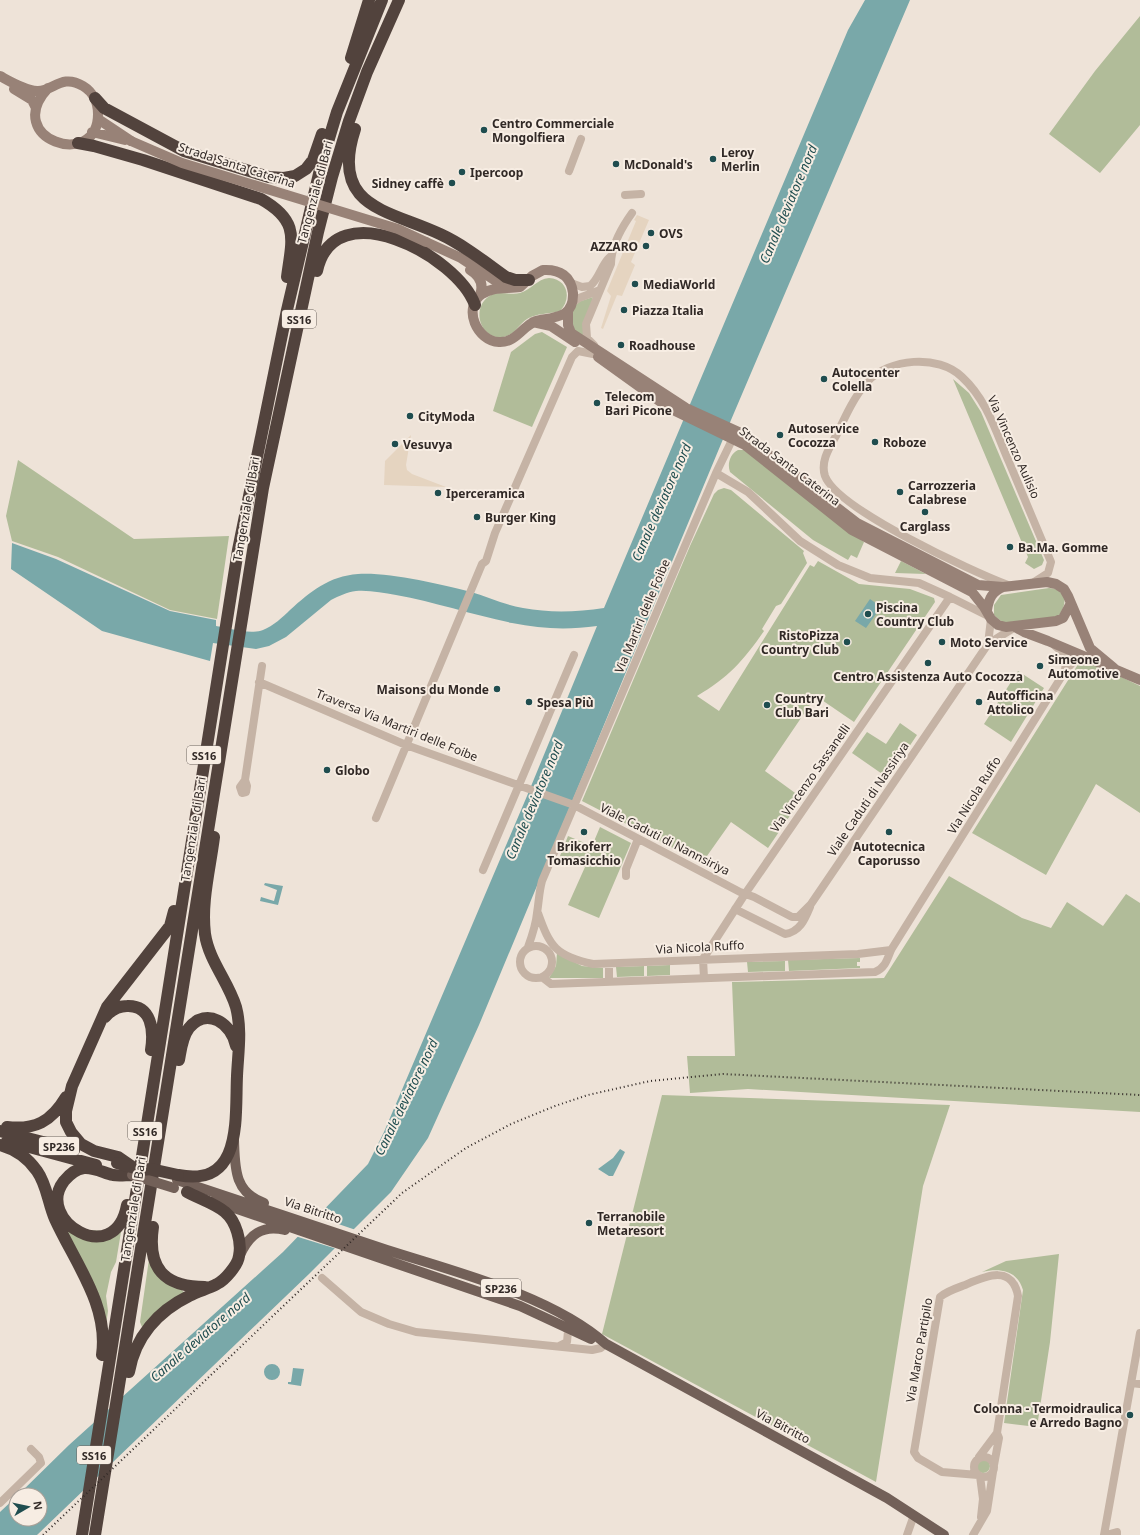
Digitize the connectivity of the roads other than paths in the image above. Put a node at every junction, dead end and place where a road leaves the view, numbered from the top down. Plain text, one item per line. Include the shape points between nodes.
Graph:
1 (369, 0) edge
2 (382, 0) edge
3 (399, 0) edge
4 (389, 20) junction
5 (0, 76) edge
6 (351, 76) junction
7 (0, 82) edge
8 (48, 88) junction
9 (95, 98) junction
10 (36, 108) junction
11 (337, 112) junction
12 (98, 119) junction
13 (92, 132) junction
14 (581, 139) dead end
15 (131, 141) junction
16 (78, 143) junction
17 (569, 171) dead end
18 (641, 194) dead end
19 (625, 195) dead end
20 (632, 213) dead end
21 (426, 242) junction
22 (611, 256) junction
23 (529, 280) junction
24 (571, 283) junction
25 (505, 287) junction
26 (600, 290) junction
27 (478, 300) junction
28 (302, 307) junction
29 (570, 307) junction
30 (287, 310) junction
31 (533, 322) junction
32 (593, 354) junction
33 (614, 360) junction
34 (684, 412) junction
35 (731, 433) junction
36 (716, 473) junction
37 (1029, 584) junction
38 (1007, 587) junction
39 (950, 596) junction
40 (1071, 603) junction
41 (989, 615) junction
42 (1015, 627) junction
43 (1048, 640) junction
44 (988, 644) junction
45 (574, 654) dead end
46 (1080, 654) junction
47 (262, 666) dead end
48 (1114, 668) junction
49 (1065, 671) junction
50 (1140, 680) edge
51 (260, 682) junction
52 (406, 745) junction
53 (215, 778) junction
54 (245, 780) dead end
55 (523, 787) junction
56 (574, 805) junction
57 (376, 818) dead end
58 (638, 839) junction
59 (188, 862) junction
60 (484, 870) dead end
61 (626, 876) dead end
62 (745, 894) junction
63 (811, 904) junction
64 (735, 909) junction
65 (538, 912) junction
66 (550, 942) junction
67 (528, 947) junction
68 (548, 950) junction
69 (558, 950) junction
70 (891, 950) junction
71 (703, 959) junction
72 (609, 964) junction
73 (542, 977) junction
74 (704, 978) junction
75 (609, 982) junction
76 (100, 1022) junction
77 (238, 1054) junction
78 (72, 1086) junction
79 (147, 1124) junction
80 (0, 1125) edge
81 (0, 1131) edge
82 (0, 1140) edge
83 (234, 1140) junction
84 (0, 1145) edge
85 (156, 1159) junction
86 (117, 1166) junction
87 (136, 1173) junction
88 (176, 1181) junction
89 (187, 1192) junction
90 (150, 1195) junction
91 (244, 1207) junction
92 (386, 1254) junction
93 (240, 1256) junction
94 (322, 1278) dead end
95 (208, 1287) junction
96 (564, 1326) junction
97 (1140, 1333) edge
98 (606, 1344) junction
99 (559, 1346) junction
100 (1131, 1383) junction
101 (1140, 1384) edge
102 (122, 1391) junction
103 (103, 1400) junction
104 (997, 1433) junction
105 (31, 1449) dead end
106 (976, 1460) junction
107 (993, 1468) junction
108 (951, 1474) junction
109 (979, 1476) junction
110 (0, 1503) edge
111 (914, 1515) junction
112 (980, 1524) junction
113 (82, 1535) edge
114 (95, 1535) edge
115 (907, 1535) edge
116 (944, 1535) edge
117 (972, 1535) edge
118 (1105, 1535) edge
119 (1117, 1535) edge

1 - 6 highway via 351,54
2 - 6 highway, Tangenziale di Bari / SS16
3 - 4 highway, Tangenziale di Bari / SS16
4 - 23 highway via 383,54 351,140 351,176 357,190 367,202 380,210 453,240 506,277
4 - 28 highway, Tangenziale di Bari / SS16 via 349,120 320,225
5 - 8 street via 22,87 38,91
6 - 11 highway, Tangenziale di Bari / SS16
7 - 10 street via 25,94
8 - 9 street via 61,82 76,83
8 - 10 street via 40,96
9 - 11 highway via 104,108 184,151 254,173 284,178 295,176 310,164 324,127
9 - 12 street
10 - 16 street via 38,126 49,139 63,145
11 - 30 highway, Tangenziale di Bari / SS16 via 308,216
12 - 13 street
12 - 15 street, Strada Santa Caterina
13 - 15 street, Strada Santa Caterina
13 - 16 street
14 - 17 street
15 - 21 street, Strada Santa Caterina, bridge via 182,163 398,229
16 - 30 highway via 143,160 261,199 275,207 287,219 291,230
18 - 19 street
20 - 22 street via 624,224
21 - 25 street, Strada Santa Caterina via 461,258
21 - 27 street, Strada Santa Caterina via 479,277 482,290
22 - 24 street via 604,262 597,278 590,286 582,287
22 - 26 street via 611,264
23 - 24 street via 543,270 555,270 564,274
23 - 25 street via 520,288
24 - 29 street via 573,297
25 - 27 street via 494,288
26 - 29 street
26 - 33 street via 585,331 587,338
27 - 28 highway via 444,265 400,241 366,233 343,236 325,251 319,262 313,288
27 - 31 street via 473,320 480,334 492,341 500,342 517,337
28 - 53 highway, Tangenziale di Bari / SS16 via 263,488
29 - 31 street via 556,318
29 - 33 street, Strada Santa Caterina via 568,324 571,333
30 - 59 highway, Tangenziale di Bari / SS16 via 238,550
31 - 32 street, Strada Santa Caterina via 551,326
32 - 34 street, Strada Santa Caterina via 669,408
32 - 52 street via 578,351 572,356
33 - 34 street, Strada Santa Caterina
34 - 35 street, Strada Santa Caterina
35 - 36 street, Via Martiri delle Foibe
35 - 38 street, Strada Santa Caterina via 741,432 857,523 978,585
35 - 41 street, Strada Santa Caterina via 852,530 972,592
36 - 39 street, Strada Santa Caterina via 748,492 800,541 838,565 870,578 918,583
36 - 56 street, Via Martiri delle Foibe
37 - 38 street, Strada Santa Caterina
37 - 38 street, Via Vincenzo Aulisio via 1048,573 1051,562 982,399 961,376 935,362 912,361 888,368 867,382 850,408 824,460 825,476 836,492 878,522
37 - 40 street, Strada Santa Caterina via 1056,584 1064,589
38 - 41 street via 994,591 988,599
39 - 41 street, Strada Santa Caterina
39 - 62 street, Via Vincenzo Sassanelli
40 - 42 street, Strada Santa Caterina via 1063,618 1056,621
40 - 48 street, Strada Santa Caterina via 1090,648
41 - 42 street, Strada Santa Caterina via 998,625
41 - 44 street
42 - 43 street, Strada Santa Caterina
42 - 44 street
43 - 46 street, Strada Santa Caterina
43 - 49 street via 1065,654
44 - 63 street, Viale Caduti di Nassiriya
45 - 55 street
46 - 48 street, Strada Santa Caterina
46 - 49 street, Via Nicola Ruffo
47 - 51 street
48 - 50 street, Strada Santa Caterina
49 - 70 street, Via Nicola Ruffo
51 - 52 street, Traversa Via Martiri delle Foibe
51 - 54 street
52 - 55 street, Traversa Via Martiri delle Foibe
52 - 57 street
53 - 77 highway via 217,813 203,914 210,950 236,1006 240,1038
53 - 85 highway, Tangenziale di Bari / SS16
55 - 56 street
55 - 60 street
56 - 58 street, Viale Caduti di Nannsiriya
56 - 65 street, Via Martiri delle Foibe via 542,881 538,893
58 - 61 street
58 - 62 street, Viale Caduti di Nannsiriya
59 - 76 highway via 177,888 170,926 107,1007
59 - 79 highway, Tangenziale di Bari / SS16
62 - 63 street, Viale Caduti di Nassiriya via 792,917 798,917
62 - 64 street, Via Vincenzo Sassanelli
63 - 64 street via 804,922 795,931 785,934
64 - 71 street, Via Vincenzo Sassanelli
65 - 66 street, Via Nicola Ruffo
65 - 67 street
66 - 68 street
66 - 69 street, Via Nicola Ruffo
67 - 68 street via 539,945
67 - 73 street via 521,955 523,971 532,978
68 - 69 street
68 - 73 street via 552,965
69 - 72 street, Via Nicola Ruffo via 572,959 593,964
70 - 71 street, Via Nicola Ruffo via 858,954
70 - 74 street, Via Nicola Ruffo via 886,964 875,972
71 - 72 street, Via Nicola Ruffo
71 - 74 street
72 - 75 street
73 - 75 street, Via Nicola Ruffo via 551,984
74 - 75 street, Via Nicola Ruffo
76 - 78 highway
76 - 79 highway via 111,1011 126,1006 140,1008 149,1018 153,1038 143,1100
77 - 83 highway
77 - 85 highway via 232,1031 225,1024 207,1018 190,1027 181,1046 166,1142
78 - 80 highway via 57,1111 42,1123 18,1128
78 - 87 highway via 66,1111 66,1122 71,1132 81,1144 94,1151 118,1157
79 - 87 highway, Tangenziale di Bari / SS16
81 - 86 highway, SP236
82 - 86 highway, SP236
83 - 88 highway via 229,1154 215,1172
83 - 92 main road via 237,1177 252,1198 373,1240
84 - 103 highway via 20,1154 37,1171 46,1186 56,1219 92,1293 104,1341 100,1373
85 - 90 highway, Tangenziale di Bari / SS16
86 - 87 highway, SP236, bridge
87 - 87 highway via 124,1218 120,1226 111,1233 98,1236 84,1235 75,1230 63,1217 57,1195 61,1185 75,1171 92,1168 114,1175
87 - 88 highway, bridge via 151,1168
87 - 103 highway, Tangenziale di Bari / SS16
88 - 89 main road, Via Bitritto / SP236
88 - 91 main road, Via Bitritto / SP236
89 - 91 main road, Via Bitritto / SP236
89 - 93 highway via 224,1211 234,1221
90 - 95 highway via 154,1215 152,1254 156,1263 175,1283
90 - 102 highway, Tangenziale di Bari / SS16
91 - 92 main road, Via Bitritto / SP236
92 - 93 main road via 367,1257 277,1228 268,1228 252,1235 245,1243
92 - 96 main road, Via Bitritto / SP236 via 520,1306
92 - 98 main road, Via Bitritto / SP236 via 529,1299 567,1317
93 - 95 highway via 229,1273 217,1284
94 - 99 street via 361,1312 389,1324 432,1335
95 - 102 highway via 178,1302 149,1326 137,1346
96 - 98 main road, Via Bitritto / SP236 via 596,1342
96 - 99 street via 568,1331 567,1342
97 - 100 street
98 - 99 street via 592,1350
98 - 111 main road, Via Bitritto
100 - 101 street
100 - 118 street
102 - 114 highway, SS16 via 120,1428 108,1454
103 - 113 highway, Tangenziale di Bari / SS16
104 - 106 street, Via Marco Partipilo
104 - 107 street, Via Marco Partipilo via 999,1438
104 - 108 street, Via Marco Partipilo via 1018,1296 1013,1281 1000,1275 990,1276 944,1294 938,1302 914,1452 918,1458 942,1472
105 - 110 street via 39,1457 40,1463
106 - 107 street via 988,1457
106 - 108 street, Via Marco Partipilo
106 - 109 street via 974,1470
107 - 109 street via 986,1477
107 - 112 street, Via Marco Partipilo via 986,1511
108 - 109 street, Via Marco Partipilo
109 - 112 street via 983,1499
111 - 115 street
111 - 116 main road, Via Bitritto
112 - 117 street
118 - 119 street via 1118,1532

